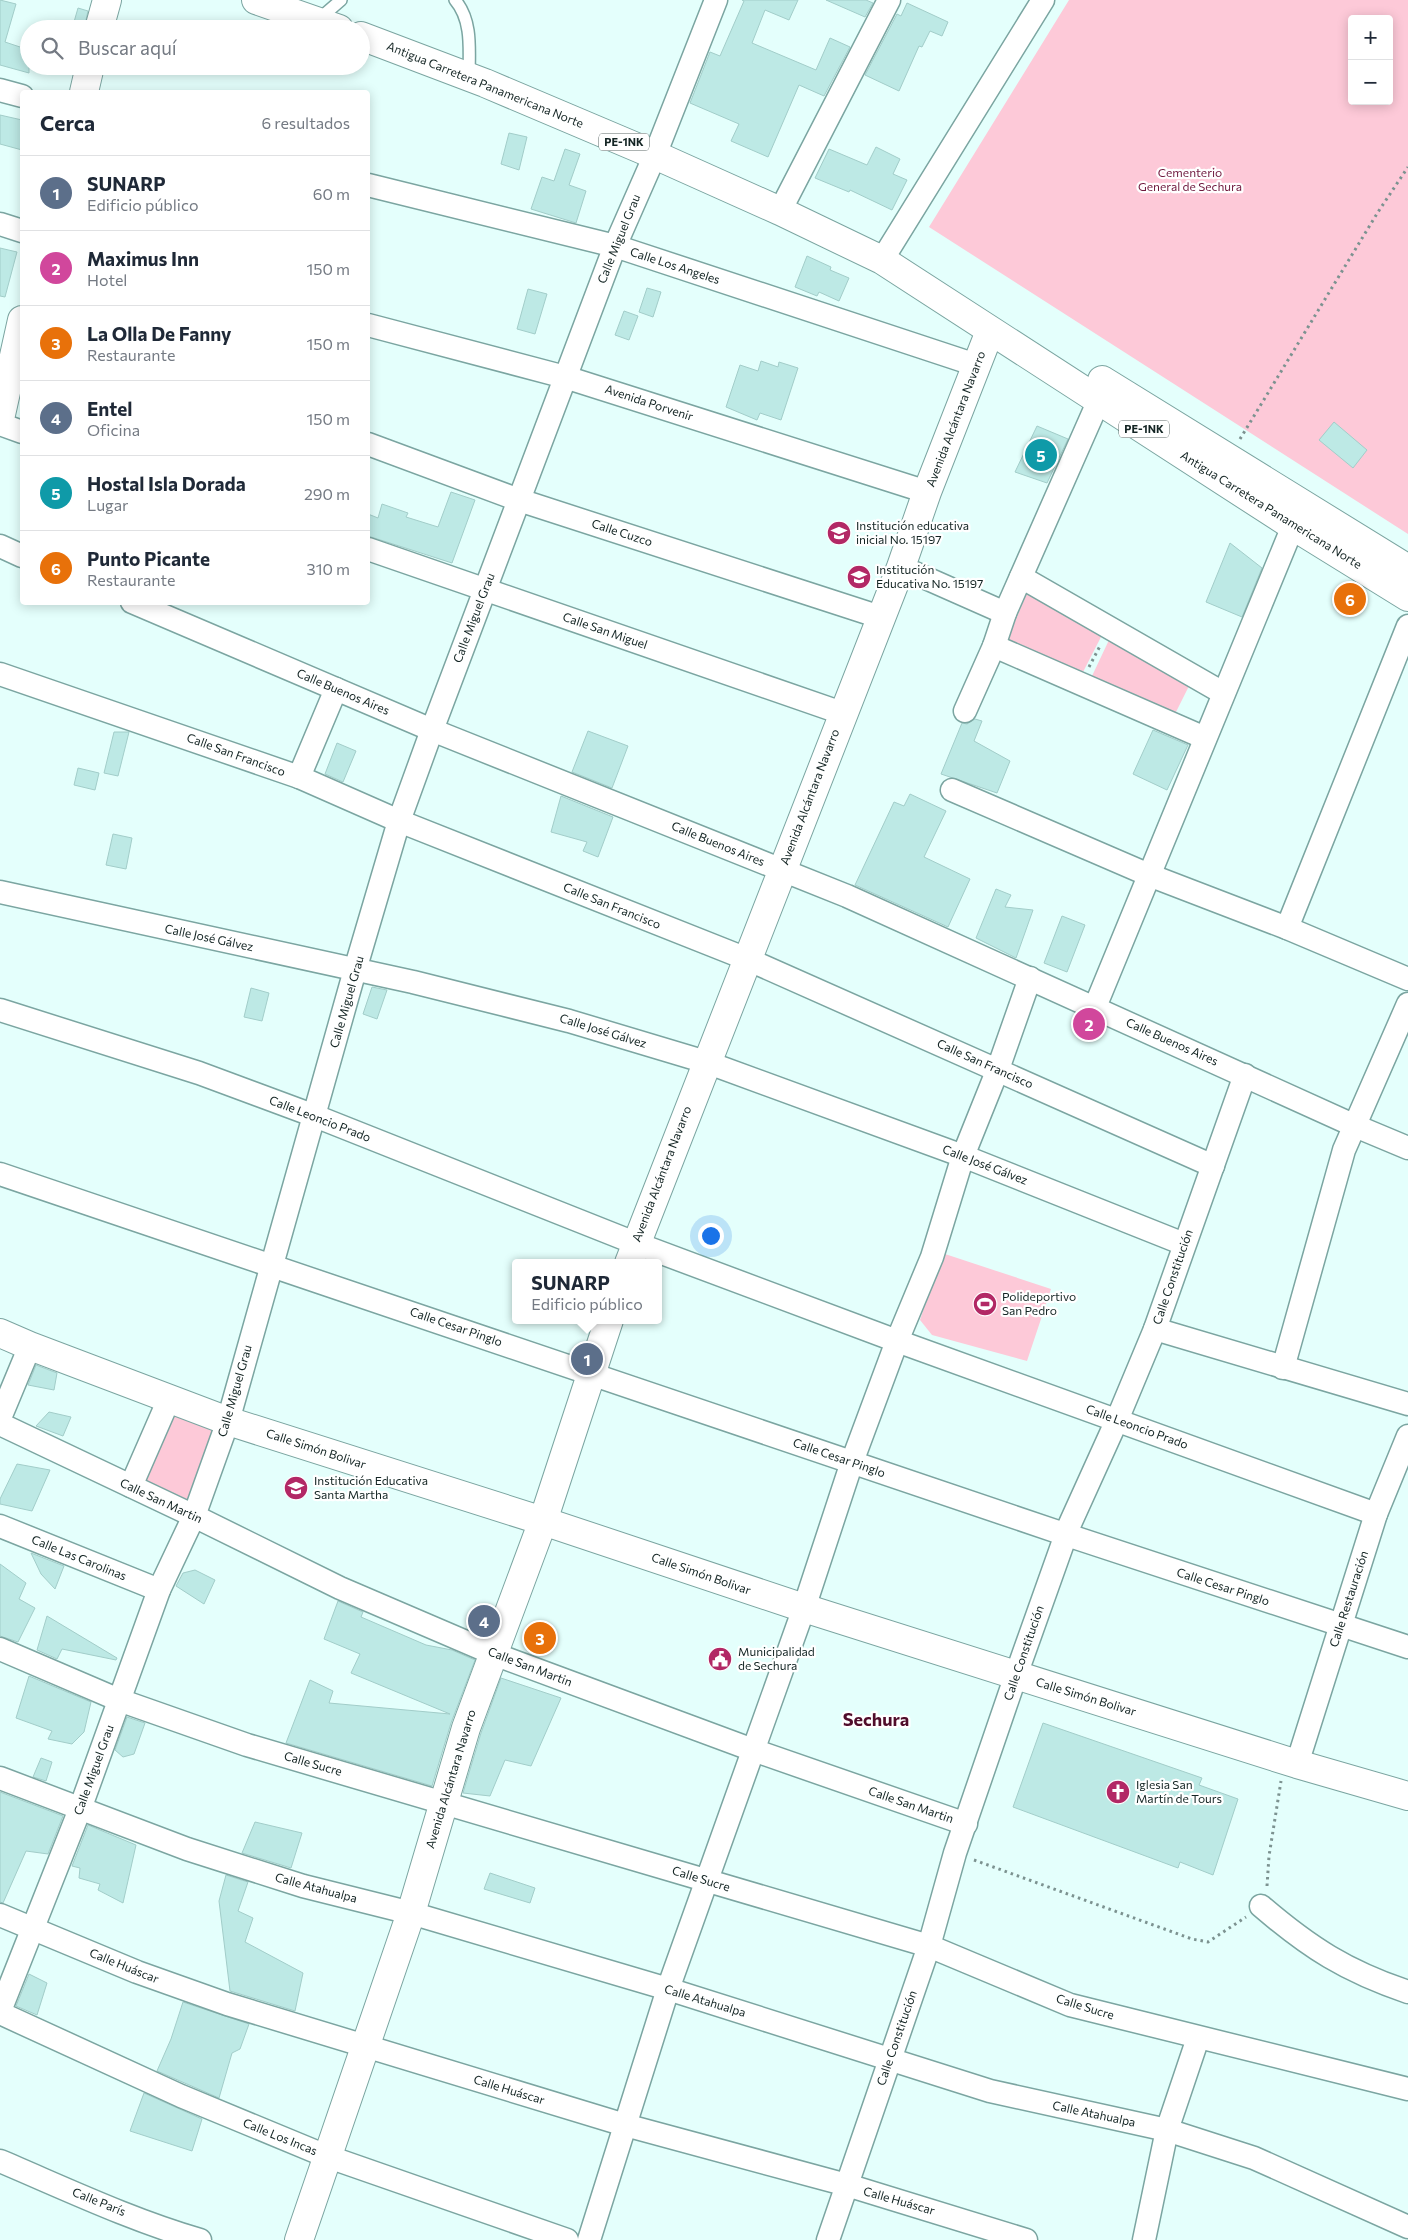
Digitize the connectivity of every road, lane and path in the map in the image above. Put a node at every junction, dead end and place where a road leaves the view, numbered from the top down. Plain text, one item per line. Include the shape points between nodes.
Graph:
1 (107, 0) edge
2 (256, 0) edge
3 (341, 0) edge
4 (456, 0) edge
5 (716, 0) edge
6 (889, 0) edge
7 (1043, 0) edge
8 (101, 20) edge
9 (314, 20) edge
10 (331, 20) edge
11 (370, 39) edge
12 (88, 75) edge
13 (469, 77) junction
14 (0, 90) edge
15 (84, 90) edge
16 (20, 95) edge
17 (655, 155) junction
18 (1408, 167) edge
19 (370, 185) edge
20 (780, 211) junction
21 (0, 224) edge
22 (20, 230) edge
23 (615, 246) junction
24 (882, 260) junction
25 (370, 326) edge
26 (990, 331) junction
27 (20, 334) edge
28 (976, 365) junction
29 (565, 377) junction
30 (1099, 400) junction
31 (0, 419) edge
32 (0, 424) edge
33 (1249, 424) dead end
34 (20, 431) edge
35 (370, 445) edge
36 (927, 492) junction
37 (519, 500) junction
38 (1299, 516) junction
39 (0, 546) edge
40 (370, 550) edge
41 (20, 555) edge
42 (901, 567) junction
43 (1408, 569) edge
44 (1021, 577) junction
45 (485, 590) junction
46 (1408, 597) edge
47 (139, 605) edge
48 (1005, 613) junction
49 (880, 616) junction
50 (1408, 626) edge
51 (1109, 628) junction
52 (994, 646) junction
53 (0, 674) edge
54 (1081, 684) junction
55 (336, 689) junction
56 (1223, 693) junction
57 (965, 711) dead end
58 (842, 713) junction
59 (432, 730) junction
60 (1205, 738) junction
61 (299, 777) junction
62 (952, 790) dead end
63 (400, 821) junction
64 (781, 870) junction
65 (1149, 875) junction
66 (0, 892) edge
67 (1287, 928) junction
68 (747, 959) junction
69 (355, 970) junction
70 (1030, 978) junction
71 (1408, 980) edge
72 (1408, 1004) edge
73 (1095, 1007) junction
74 (0, 1010) edge
75 (706, 1062) junction
76 (998, 1069) junction
77 (1245, 1075) junction
78 (315, 1116) junction
79 (1353, 1126) junction
80 (1408, 1148) edge
81 (963, 1156) junction
82 (1212, 1166) junction
83 (0, 1174) edge
84 (1184, 1244) junction
85 (632, 1253) edge
86 (650, 1259) edge
87 (662, 1263) edge
88 (272, 1264) junction
89 (608, 1324) edge
90 (1155, 1329) junction
91 (0, 1332) edge
92 (897, 1341) junction
93 (30, 1346) junction
94 (1283, 1368) junction
95 (592, 1373) junction
96 (168, 1399) junction
97 (1408, 1404) edge
98 (0, 1418) edge
99 (1117, 1420) junction
100 (228, 1421) junction
101 (0, 1424) edge
102 (1408, 1436) edge
103 (852, 1462) junction
104 (131, 1486) junction
105 (1376, 1514) junction
106 (194, 1516) junction
107 (543, 1521) junction
108 (0, 1526) edge
109 (1066, 1535) junction
110 (159, 1590) junction
111 (804, 1608) junction
112 (1340, 1626) junction
113 (1408, 1647) edge
114 (0, 1649) edge
115 (494, 1654) junction
116 (1016, 1675) junction
117 (119, 1700) junction
118 (753, 1750) junction
119 (1290, 1762) junction
120 (0, 1778) edge
121 (1408, 1796) edge
122 (443, 1801) junction
123 (80, 1809) junction
124 (966, 1824) junction
125 (955, 1852) junction
126 (706, 1881) junction
127 (1260, 1906) junction
128 (411, 1913) junction
129 (0, 1916) edge
130 (33, 1929) junction
131 (928, 1946) junction
132 (668, 1989) junction
133 (1408, 1992) edge
134 (0, 2012) edge
135 (1198, 2038) junction
136 (366, 2047) junction
137 (890, 2058) junction
138 (1408, 2089) edge
139 (625, 2125) junction
140 (1167, 2130) junction
141 (326, 2156) junction
142 (0, 2161) edge
143 (847, 2185) junction
144 (1408, 2227) edge
145 (200, 2240) edge
146 (298, 2240) edge
147 (567, 2240) edge
148 (589, 2240) edge
149 (828, 2240) edge
150 (1026, 2240) edge
151 (1144, 2240) edge

1 - 8 street
2 - 9 street
3 - 10 lane
4 - 13 lane via 469,32
5 - 17 street, Calle Miguel Grau
6 - 20 street
7 - 24 street
11 - 13 street, Antigua Carretera Panamericana Norte / PE-1NK
12 - 15 street
13 - 17 street, Antigua Carretera Panamericana Norte / PE-1NK
14 - 16 street
17 - 20 street, Antigua Carretera Panamericana Norte / PE-1NK
17 - 23 street, Calle Miguel Grau
18 - 33 path
19 - 23 street, Calle Los Angeles
20 - 24 street, Antigua Carretera Panamericana Norte / PE-1NK
21 - 22 street
23 - 28 street, Calle Los Angeles
23 - 29 street, Calle Miguel Grau
24 - 26 street, Antigua Carretera Panamericana Norte / PE-1NK
24 - 38 street, Antigua Carretera Panamericana Norte / PE-1NK via 912,263
25 - 29 street, Avenida Porvenir
26 - 28 street, Avenida Alcántara Navarro
26 - 30 street, Antigua Carretera Panamericana Norte / PE-1NK
27 - 31 street
28 - 36 street, Avenida Alcántara Navarro
29 - 36 street, Avenida Porvenir
29 - 37 street, Calle Miguel Grau
30 - 38 street, Antigua Carretera Panamericana Norte / PE-1NK
30 - 44 street
32 - 34 street
35 - 37 street, Calle Cuzco
36 - 42 street, Avenida Alcántara Navarro
37 - 45 street, Calle Miguel Grau
37 - 49 street, Calle Cuzco
38 - 43 street, Antigua Carretera Panamericana Norte / PE-1NK
38 - 46 street, Antigua Carretera Panamericana Norte / PE-1NK
38 - 56 street
39 - 41 street
40 - 45 street, Calle San Miguel
42 - 48 street
42 - 49 street, Avenida Alcántara Navarro
44 - 48 street
44 - 51 street
45 - 58 street, Calle San Miguel
45 - 59 street, Calle Miguel Grau
47 - 55 street, Calle Buenos Aires
48 - 52 street
49 - 58 street, Avenida Alcántara Navarro
50 - 67 street
51 - 54 path
51 - 56 street
52 - 54 street
52 - 57 street
53 - 61 street, Calle San Francisco
54 - 60 street
55 - 59 street, Calle Buenos Aires
55 - 61 street
56 - 60 street
58 - 64 street, Avenida Alcántara Navarro
59 - 63 street, Calle Miguel Grau
59 - 64 street, Calle Buenos Aires
60 - 65 street
61 - 63 street, Calle San Francisco
62 - 65 street
63 - 68 street, Calle San Francisco
63 - 69 street, Calle Miguel Grau
64 - 68 street, Avenida Alcántara Navarro
64 - 70 street, Calle Buenos Aires
65 - 67 street
65 - 73 street
66 - 69 street, Calle José Gálvez
67 - 71 street
68 - 75 street, Avenida Alcántara Navarro
68 - 76 street, Calle San Francisco
69 - 75 street, Calle José Gálvez via 569,1021
69 - 78 street, Calle Miguel Grau
70 - 73 street, Calle Buenos Aires
70 - 76 street
72 - 79 street
73 - 77 street, Calle Buenos Aires
74 - 78 street, Calle Leoncio Prado via 190,1070
75 - 81 street, Calle José Gálvez
75 - 85 street, Avenida Alcántara Navarro
76 - 81 street
76 - 82 street, Calle San Francisco
77 - 79 street, Calle Buenos Aires
77 - 82 street, Calle Constitución
78 - 85 street, Calle Leoncio Prado
78 - 88 street, Calle Miguel Grau
79 - 80 street, Calle Buenos Aires
79 - 94 street
81 - 84 street, Calle José Gálvez
81 - 92 street via 932,1257
82 - 84 street, Calle Constitución
83 - 88 street, Calle Cesar Pinglo
84 - 90 street, Calle Constitución
85 - 86 street, Calle Leoncio Prado
87 - 92 street, Calle Leoncio Prado
88 - 95 street, Calle Cesar Pinglo
88 - 100 street, Calle Miguel Grau
89 - 95 street, Avenida Alcántara Navarro
90 - 94 street
90 - 99 street, Calle Constitución
91 - 93 street, Calle Simón Bolivar
92 - 99 street, Calle Leoncio Prado
92 - 103 street
93 - 96 street, Calle Simón Bolivar
93 - 98 street
94 - 97 street
95 - 103 street, Calle Cesar Pinglo
95 - 107 street, Avenida Alcántara Navarro
96 - 100 street, Calle Simón Bolivar
96 - 104 street
99 - 105 street, Calle Leoncio Prado
99 - 109 street, Calle Constitución
100 - 106 street, Calle Miguel Grau
100 - 107 street, Calle Simón Bolivar
101 - 104 street, Calle San Martin
102 - 105 street, Calle Restauración
103 - 109 street, Calle Cesar Pinglo
103 - 111 street
104 - 106 street, Calle San Martin
105 - 112 street, Calle Restauración
106 - 110 street, Calle Miguel Grau
106 - 115 street, Calle San Martin via 340,1588
107 - 111 street, Calle Simón Bolivar
107 - 115 street, Avenida Alcántara Navarro
108 - 110 street, Calle Las Carolinas
109 - 112 street, Calle Cesar Pinglo
109 - 116 street, Calle Constitución
110 - 117 street, Calle Miguel Grau
111 - 116 street, Calle Simón Bolivar
111 - 118 street
112 - 113 street, Calle Cesar Pinglo
112 - 119 street, Calle Restauración
114 - 117 street, Calle Sucre
115 - 118 street, Calle San Martin
115 - 122 street, Avenida Alcántara Navarro
116 - 119 street, Calle Simón Bolivar
116 - 124 street, Calle Constitución
117 - 122 street, Calle Sucre via 247,1744
117 - 123 street, Calle Miguel Grau
118 - 124 street, Calle San Martin
118 - 126 street
119 - 121 street, Calle Simón Bolivar
119 - 127 path via 1270,1847 1268,1885
120 - 123 street, Calle Atahualpa
122 - 126 street, Calle Sucre
122 - 128 street, Avenida Alcántara Navarro
123 - 128 street, Calle Atahualpa via 187,1849 285,1880
123 - 130 street, Calle Miguel Grau
124 - 125 street, Calle Constitución
125 - 127 path via 1192,1939 1208,1942
125 - 131 street, Calle Constitución
126 - 131 street, Calle Sucre
126 - 132 street
127 - 133 street via 1322,1953 1355,1972
128 - 132 street, Calle Atahualpa
128 - 136 street, Avenida Alcántara Navarro
129 - 130 street, Calle Huáscar
130 - 134 street, Calle Miguel Grau
130 - 136 street, Calle Huáscar via 136,1972
131 - 135 street, Calle Sucre via 1070,2005
131 - 137 street, Calle Constitución
132 - 137 street, Calle Atahualpa
132 - 139 street
134 - 141 street, Calle Los Incas via 180,2096
135 - 138 street, Calle Sucre
135 - 140 street
136 - 139 street, Calle Huáscar
136 - 141 street, Avenida Alcántara Navarro
137 - 140 street, Calle Atahualpa via 990,2091
137 - 143 street, Calle Constitución
139 - 143 street, Calle Huáscar
139 - 148 street
140 - 144 street, Calle Atahualpa via 1254,2158
140 - 151 street
141 - 146 street, Avenida Alcántara Navarro
141 - 147 street, Calle Los Incas
142 - 145 street, Calle París via 126,2214
143 - 149 street, Calle Constitución
143 - 150 street, Calle Huáscar

